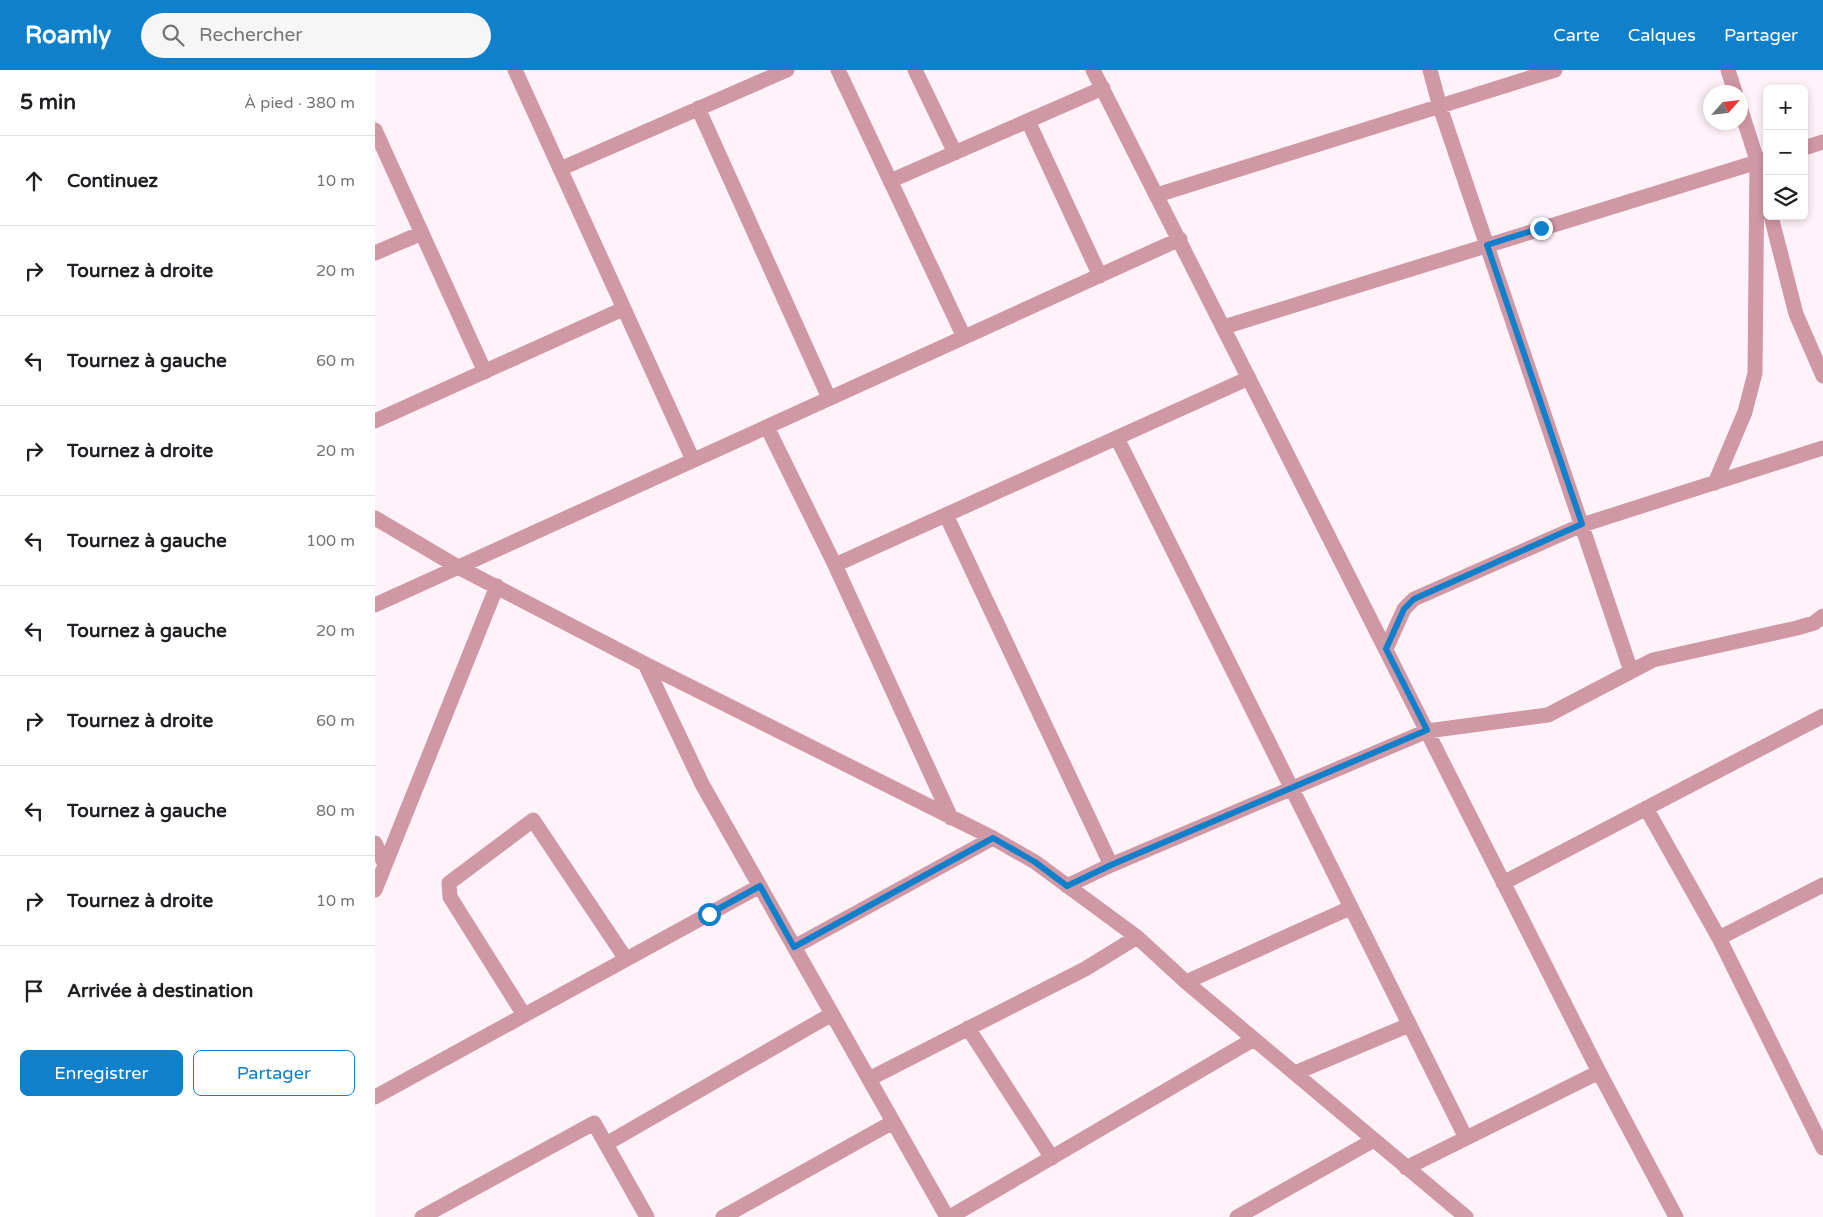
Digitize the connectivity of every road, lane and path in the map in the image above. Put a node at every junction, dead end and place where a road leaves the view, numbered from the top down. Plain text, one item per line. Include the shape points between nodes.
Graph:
1 (515, 70) edge
2 (787, 70) edge
3 (838, 70) edge
4 (915, 70) edge
5 (1093, 70) edge
6 (1430, 70) edge
7 (1555, 70) edge
8 (1728, 70) edge
9 (1733, 85) edge
10 (1103, 88) junction
11 (1440, 107) junction
12 (698, 108) junction
13 (1028, 121) junction
14 (1748, 127) edge
15 (375, 130) edge
16 (1823, 142) edge
17 (1808, 147) edge
18 (955, 153) junction
19 (1762, 160) edge
20 (560, 169) junction
21 (1764, 175) edge
22 (890, 181) junction
23 (1157, 195) junction
24 (1772, 220) edge
25 (422, 233) junction
26 (1179, 239) junction
27 (1487, 245) junction
28 (375, 253) edge
29 (1100, 276) junction
30 (623, 309) junction
31 (1224, 328) junction
32 (964, 337) junction
33 (485, 372) junction
34 (1823, 376) edge
35 (1249, 378) junction
36 (829, 398) junction
37 (375, 421) edge
38 (767, 427) junction
39 (1117, 438) junction
40 (1823, 448) edge
41 (693, 460) junction
42 (1715, 483) junction
43 (946, 515) junction
44 (375, 518) edge
45 (1582, 524) junction
46 (835, 565) junction
47 (458, 566) junction
48 (497, 586) junction
49 (375, 605) edge
50 (1823, 616) edge
51 (1386, 649) junction
52 (645, 664) junction
53 (1631, 672) junction
54 (1823, 716) edge
55 (1427, 730) junction
56 (1291, 789) junction
57 (1646, 808) junction
58 (951, 818) junction
59 (993, 838) junction
60 (375, 843) edge
61 (385, 865) junction
62 (1111, 865) junction
63 (1503, 883) junction
64 (1823, 885) edge
65 (760, 886) junction
66 (1067, 886) junction
67 (375, 890) edge
68 (1350, 908) junction
69 (1137, 937) junction
70 (1719, 938) junction
71 (794, 947) junction
72 (626, 959) junction
73 (1186, 982) junction
74 (832, 1014) junction
75 (524, 1015) junction
76 (1409, 1024) junction
77 (968, 1028) junction
78 (1254, 1039) junction
79 (1599, 1072) junction
80 (1295, 1073) junction
81 (869, 1079) junction
82 (375, 1097) edge
83 (893, 1122) junction
84 (1466, 1138) junction
85 (1374, 1140) junction
86 (606, 1144) junction
87 (1823, 1148) edge
88 (1052, 1158) junction
89 (1407, 1168) junction
90 (422, 1217) edge
91 (647, 1217) edge
92 (723, 1217) edge
93 (949, 1217) edge
94 (1237, 1217) edge
95 (1466, 1217) edge
96 (1676, 1217) edge

1 - 20 street
2 - 12 street
3 - 22 street
4 - 18 street
5 - 10 street
6 - 11 street
7 - 11 street
8 - 9 street
10 - 13 street
10 - 23 street
11 - 23 street
11 - 27 street
12 - 20 street
12 - 36 street
13 - 18 street
13 - 29 street
14 - 19 street
15 - 25 street
16 - 17 street
18 - 22 street
19 - 21 street
19 - 27 street
19 - 42 street via 1755,374 1745,412
20 - 30 street
22 - 32 street
23 - 26 street
24 - 34 street via 1796,314
25 - 28 street
25 - 33 street
26 - 29 street
26 - 31 street
27 - 31 street
27 - 45 street
29 - 32 street
30 - 33 street
30 - 41 street
31 - 35 street
32 - 36 street
33 - 37 street
35 - 39 street
35 - 51 street
36 - 38 street
38 - 41 street
38 - 46 street
39 - 43 street
39 - 56 street
40 - 42 street
41 - 47 street
42 - 45 street
43 - 46 street
43 - 62 street
44 - 47 street
45 - 51 street via 1414,599 1404,609
45 - 53 street
46 - 58 street
47 - 48 street
47 - 49 street
48 - 52 street
48 - 61 street
50 - 53 street via 1813,624 1653,660
51 - 55 street
52 - 58 street
52 - 65 street via 701,784
53 - 55 street via 1548,715
54 - 57 street
55 - 56 street
55 - 63 street
56 - 62 street
56 - 68 street
57 - 63 street
57 - 70 street
58 - 59 street
59 - 66 street via 1035,862
59 - 71 street
60 - 61 street
61 - 67 street
62 - 66 street
63 - 79 street
64 - 70 street
65 - 71 street
65 - 72 street
66 - 69 street
68 - 73 street
68 - 76 street
69 - 73 street
69 - 77 street via 1085,968
70 - 87 street
71 - 74 street
72 - 75 street
72 - 75 street via 533,820 449,883 450,897
73 - 78 street
74 - 81 street
74 - 86 street
75 - 82 street
76 - 80 street
76 - 84 street
77 - 81 street
77 - 88 street
78 - 80 street
78 - 88 street
79 - 84 street
79 - 96 street
80 - 85 street
81 - 83 street
83 - 92 street
83 - 93 street
84 - 89 street
85 - 89 street
85 - 94 street
86 - 90 street via 594,1123
86 - 91 street
88 - 93 street
89 - 95 street

